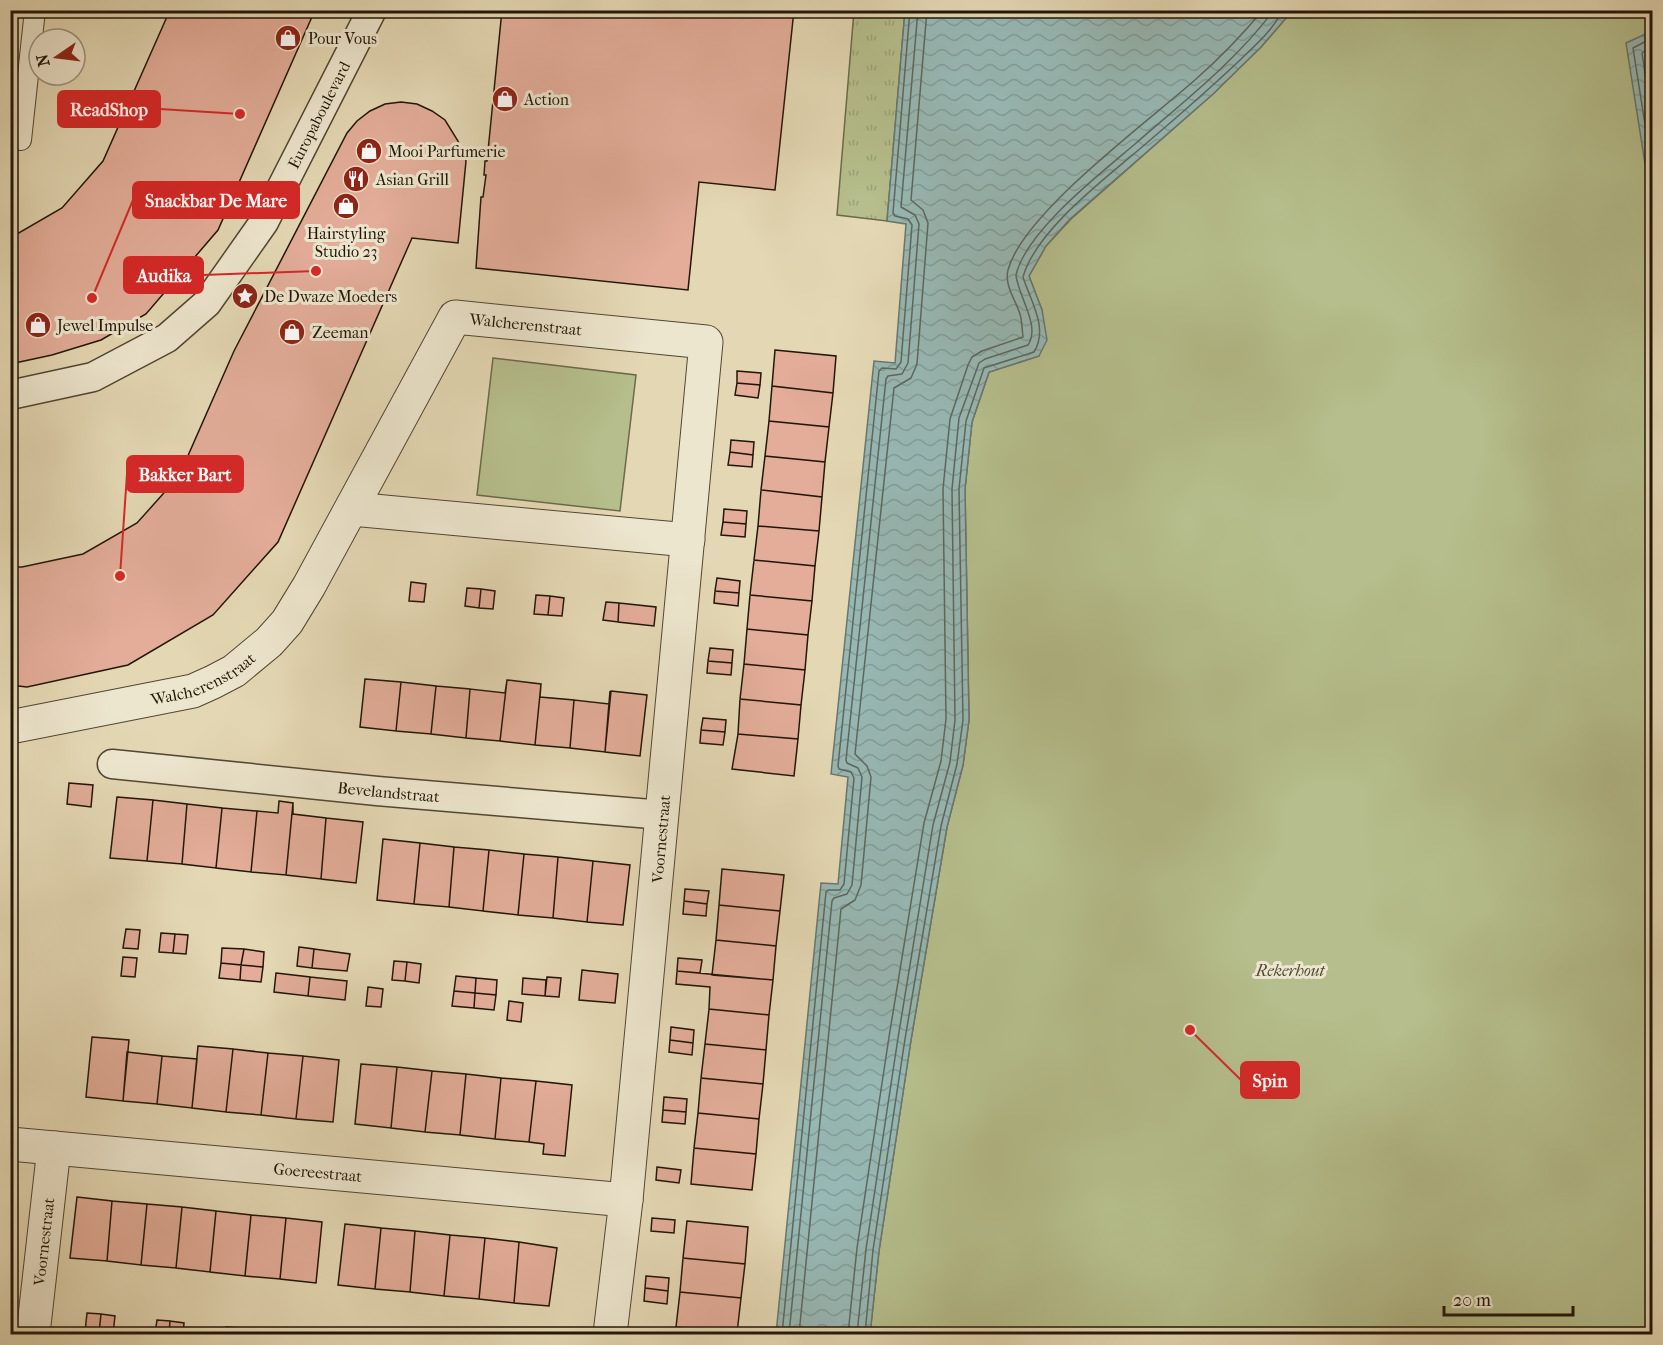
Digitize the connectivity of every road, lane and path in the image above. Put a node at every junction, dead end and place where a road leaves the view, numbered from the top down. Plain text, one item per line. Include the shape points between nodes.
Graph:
1 (36, 10) edge
2 (372, 10) edge
3 (21, 140) dead end
4 (706, 342) joint
5 (10, 395) edge
6 (352, 509) junction
7 (688, 540) junction
8 (10, 727) edge
9 (112, 764) dead end
10 (663, 815) junction
11 (10, 1144) edge
12 (54, 1148) junction
13 (626, 1200) junction
14 (33, 1335) edge
15 (610, 1335) edge

1 - 3 lane
2 - 5 street, Europaboulevard via 264,222 207,303 167,338 93,377
4 - 6 street, Walcherenstraat via 455,317
4 - 7 street, Voornestraat
6 - 7 street
6 - 8 street, Walcherenstraat via 287,622 234,671 192,691
7 - 10 street, Voornestraat
9 - 10 street, Bevelandstraat
10 - 13 street, Voornestraat
11 - 12 street, Goereestraat
12 - 13 street, Goereestraat
12 - 14 street, Voornestraat
13 - 15 street, Voornestraat

